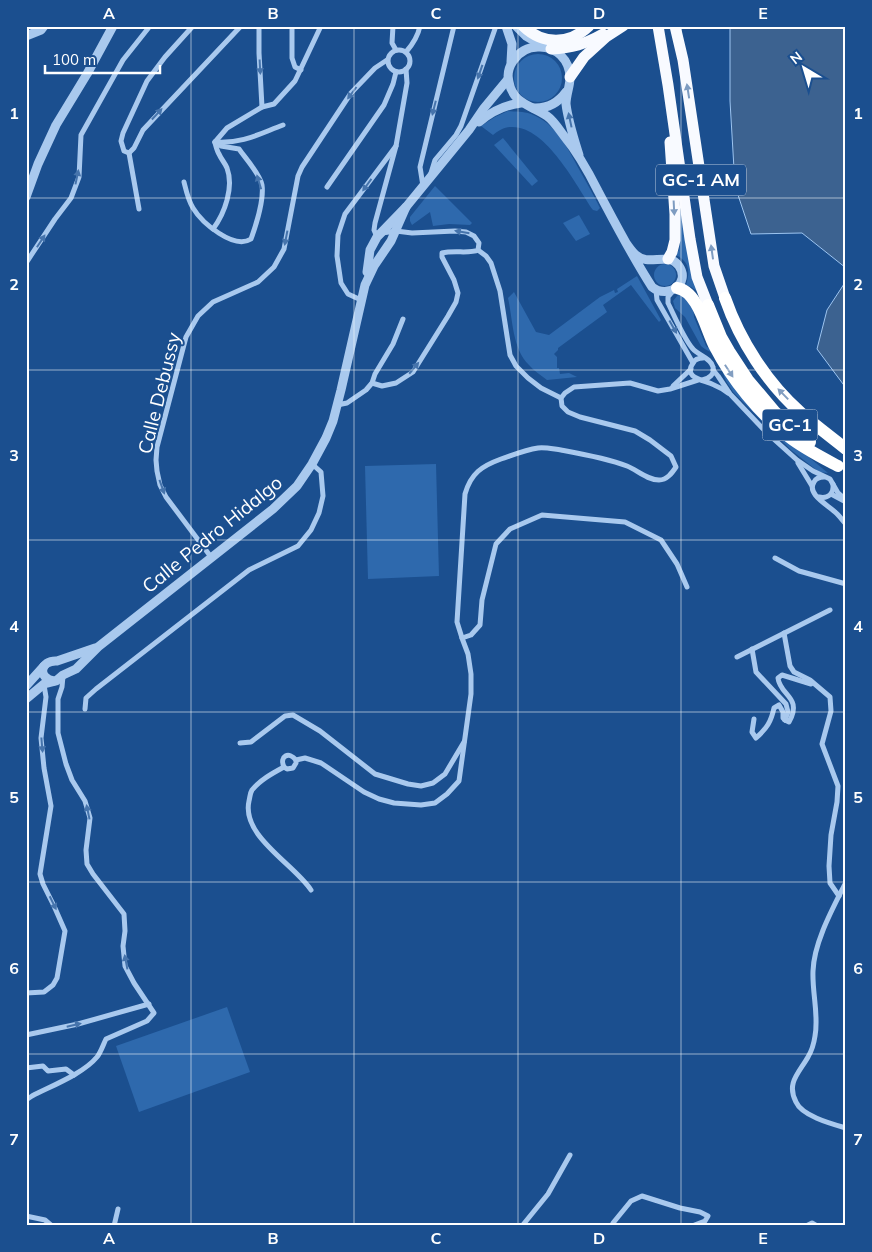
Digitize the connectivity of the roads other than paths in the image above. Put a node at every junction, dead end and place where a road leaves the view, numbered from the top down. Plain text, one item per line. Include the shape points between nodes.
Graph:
1 (44, 26) edge
2 (113, 26) edge
3 (150, 26) edge
4 (194, 26) edge
5 (241, 26) edge
6 (259, 26) edge
7 (292, 26) edge
8 (321, 26) edge
9 (393, 26) edge
10 (420, 26) edge
11 (454, 26) edge
12 (496, 26) edge
13 (506, 26) edge
14 (516, 26) edge
15 (523, 26) edge
16 (589, 26) edge
17 (597, 26) edge
18 (615, 26) edge
19 (623, 26) edge
20 (658, 26) edge
21 (675, 26) edge
22 (681, 26) edge
23 (26, 36) edge
24 (571, 46) junction
25 (547, 48) junction
26 (396, 50) junction
27 (406, 52) junction
28 (388, 60) junction
29 (684, 60) junction
30 (511, 64) junction
31 (406, 69) junction
32 (300, 70) junction
33 (396, 72) junction
34 (508, 79) junction
35 (570, 81) junction
36 (668, 85) junction
37 (521, 103) junction
38 (262, 107) junction
39 (531, 107) junction
40 (283, 125) dead end
41 (469, 130) junction
42 (215, 142) junction
43 (396, 146) junction
44 (129, 153) junction
45 (579, 156) junction
46 (429, 178) junction
47 (184, 182) dead end
48 (423, 186) junction
49 (327, 187) dead end
50 (26, 197) edge
51 (406, 207) junction
52 (139, 209) dead end
53 (399, 221) junction
54 (213, 229) junction
55 (396, 231) junction
56 (412, 233) junction
57 (378, 235) junction
58 (626, 243) junction
59 (370, 250) junction
60 (478, 250) junction
61 (382, 255) junction
62 (663, 259) junction
63 (26, 263) edge
64 (650, 282) junction
65 (365, 285) junction
66 (675, 289) junction
67 (656, 290) junction
68 (725, 298) joint
69 (361, 300) junction
70 (708, 305) joint
71 (403, 319) dead end
72 (704, 358) junction
73 (692, 366) junction
74 (713, 370) junction
75 (700, 380) junction
76 (372, 383) junction
77 (670, 389) junction
78 (730, 394) junction
79 (561, 398) junction
80 (336, 405) junction
81 (846, 449) edge
82 (797, 460) junction
83 (312, 464) junction
84 (842, 469) edge
85 (824, 476) junction
86 (833, 484) junction
87 (812, 486) junction
88 (830, 496) junction
89 (818, 497) junction
90 (846, 501) edge
91 (834, 511) junction
92 (846, 524) edge
93 (211, 557) junction
94 (774, 558) dead end
95 (846, 584) edge
96 (687, 587) dead end
97 (830, 610) dead end
98 (784, 633) junction
99 (462, 638) junction
100 (98, 647) junction
101 (752, 649) junction
102 (737, 657) dead end
103 (57, 661) junction
104 (44, 665) junction
105 (63, 675) junction
106 (44, 680) junction
107 (26, 686) edge
108 (822, 688) junction
109 (26, 698) edge
110 (85, 709) dead end
111 (754, 719) dead end
112 (785, 720) junction
113 (466, 739) junction
114 (240, 743) dead end
115 (296, 760) junction
116 (284, 767) junction
117 (846, 882) edge
118 (311, 890) dead end
119 (839, 896) junction
120 (26, 993) edge
121 (149, 1004) junction
122 (26, 1035) edge
123 (26, 1068) edge
124 (74, 1075) junction
125 (26, 1100) edge
126 (846, 1128) edge
127 (570, 1154) dead end
128 (118, 1208) dead end
129 (26, 1216) edge
130 (52, 1226) edge
131 (114, 1226) edge
132 (522, 1226) edge
133 (612, 1226) edge
134 (692, 1226) edge
135 (806, 1226) edge
136 (817, 1226) edge

1 - 23 street
2 - 50 street via 56,125
63 -> 3 street via 71,198 79,177 81,135 123,60
4 - 44 street via 146,81 121,141 124,151
44 -> 5 street via 143,130
6 -> 38 street
7 - 32 street via 292,58
8 - 32 street
9 - 26 street via 392,43
10 - 27 street
11 -> 48 street via 420,166
12 -> 46 street via 461,126 435,160
13 - 30 street via 512,44
14 - 25 street
15 - 16 highway via 537,36 558,40 572,38
17 - 24 highway
18 - 24 highway via 586,43
19 - 35 highway via 584,57
20 - 36 highway, GC-1 AM
21 - 29 highway, GC-1 AM
22 - 29 highway
24 - 25 highway
25 - 30 street via 524,50
25 - 35 street via 565,60
26 - 27 street
26 - 28 street
27 - 31 street via 410,59
28 - 33 street
28 -> 93 street, Calle Debussy via 365,77 352,93 302,166 284,249 274,267 258,282 213,302 198,316 186,337 157,447 157,471 166,497
68 -> 29 highway, GC-1 AM via 714,266
30 - 34 street
31 - 33 street
31 - 43 street via 408,83
32 - 38 street via 295,81 274,104
33 - 49 street via 384,105
34 - 37 street via 514,96
34 - 41 street, Calle Pedro Hidalgo
35 - 39 street via 566,92 555,104
45 -> 35 street via 566,102
36 -> 62 highway via 675,240 672,252
36 - 70 highway, GC-1 AM via 697,277
37 - 39 street
37 - 41 street, Calle Pedro Hidalgo via 506,105 490,113
38 - 42 street via 227,128
39 - 45 street via 548,117
40 - 42 street via 245,140
41 - 46 street, Calle Pedro Hidalgo
42 - 54 street via 230,177 224,210
54 -> 42 street via 223,237 237,241 252,239 262,185 239,149
43 - 57 street via 375,223 374,230
43 -> 69 street via 345,214 338,235 341,283 348,294
44 - 52 street
45 - 58 street
46 - 48 street, Calle Pedro Hidalgo
47 - 54 street via 192,207
48 - 51 street, Calle Pedro Hidalgo
51 - 53 street, Calle Pedro Hidalgo
51 - 57 street, Calle Pedro Hidalgo
53 - 55 street, Calle Pedro Hidalgo
53 - 56 street
55 - 56 street
55 - 57 street
55 - 61 street, Calle Pedro Hidalgo
60 -> 56 street via 479,243 466,232
57 - 59 street, Calle Pedro Hidalgo
58 - 62 street via 640,258
58 - 64 street
59 - 61 street via 375,255
59 - 65 street, Calle Pedro Hidalgo
76 -> 60 street via 382,386 396,383 413,372 456,302 458,293 442,253
60 - 79 street via 491,263 500,291 510,355 516,366 541,388
61 - 65 street, Calle Pedro Hidalgo
62 - 64 street via 650,267
62 - 66 street via 674,260 681,269 681,280
64 - 67 street
65 - 69 street, Calle Pedro Hidalgo
66 - 67 street
66 - 72 street via 668,297 668,303 693,349
66 -> 84 highway via 683,289 691,296 714,346 740,388 761,411 788,436
67 -> 73 street via 657,300
81 -> 68 highway, GC-1 via 778,390 744,340
69 - 80 street, Calle Pedro Hidalgo
70 - 84 highway, GC-1 via 729,351 748,380 775,412
71 - 76 street
72 - 73 street
72 - 74 street via 712,363
73 - 75 street via 693,375
73 - 77 street
74 - 75 street via 711,376
74 - 78 street
75 - 77 street
75 - 78 street
76 - 80 street via 347,403
77 - 79 street via 619,383 574,387
78 - 82 street via 767,434
79 - 99 street via 562,406 568,412 635,431 671,456 676,467 670,476 660,480 600,457 538,448 484,467 474,475 465,494 458,622
80 - 83 street, Calle Pedro Hidalgo via 333,421
82 - 85 street
82 - 87 street
83 - 93 street, Calle Pedro Hidalgo via 297,486 273,509
83 - 110 street via 321,472 323,496 311,530 298,546 249,570 96,689 86,698
85 - 86 street
85 - 87 street via 815,480
86 - 88 street
86 - 90 street
87 - 89 street
88 - 89 street
88 - 90 street
88 - 91 street
89 - 91 street
91 - 92 street
93 - 100 street, Calle Pedro Hidalgo
94 - 95 street via 799,571
96 - 99 street via 661,540 625,522 542,515 510,529 496,544 482,600 480,625 471,635
97 - 98 street
98 - 101 street
98 - 108 street via 794,672
99 - 113 street via 471,674
100 - 103 street
100 - 105 street via 76,669
101 - 102 street
101 - 112 street via 756,672 786,704
103 - 104 street
103 - 105 street via 64,669
104 - 106 street
104 - 107 street
105 - 106 street via 59,680
121 -> 105 street via 126,966 124,914 87,864 90,818 86,802 72,780 58,733 58,699
106 - 109 street
106 -> 120 street via 46,697 42,738 51,806 40,874 65,931 53,985 44,992
108 - 112 street via 782,675 778,678 794,705 790,722
108 - 119 street via 830,697 831,710 822,744 838,786 829,866 830,883
111 - 112 street via 752,732 756,738 772,720 774,708 779,705
113 - 114 street via 445,774 433,783 421,786 375,774 320,731 293,715 278,720 251,742
113 - 115 street via 459,781 435,803 421,805 379,799 321,763 305,758
115 - 116 street via 293,768
115 - 116 street via 287,756 282,760
116 - 118 street via 251,791 249,817 267,846
117 - 119 street
119 - 126 street via 819,942 813,969 817,1018 815,1037 794,1078 792,1090 796,1104 806,1113
122 -> 121 street
121 - 124 street via 154,1013 147,1021 106,1039 98,1056
123 - 124 street via 43,1066 48,1072 66,1069
124 - 125 street
127 - 132 street via 548,1194
128 - 131 street
129 - 130 street via 45,1220
133 - 134 street via 631,1201 642,1196 708,1216 705,1221
135 - 136 street via 812,1223

